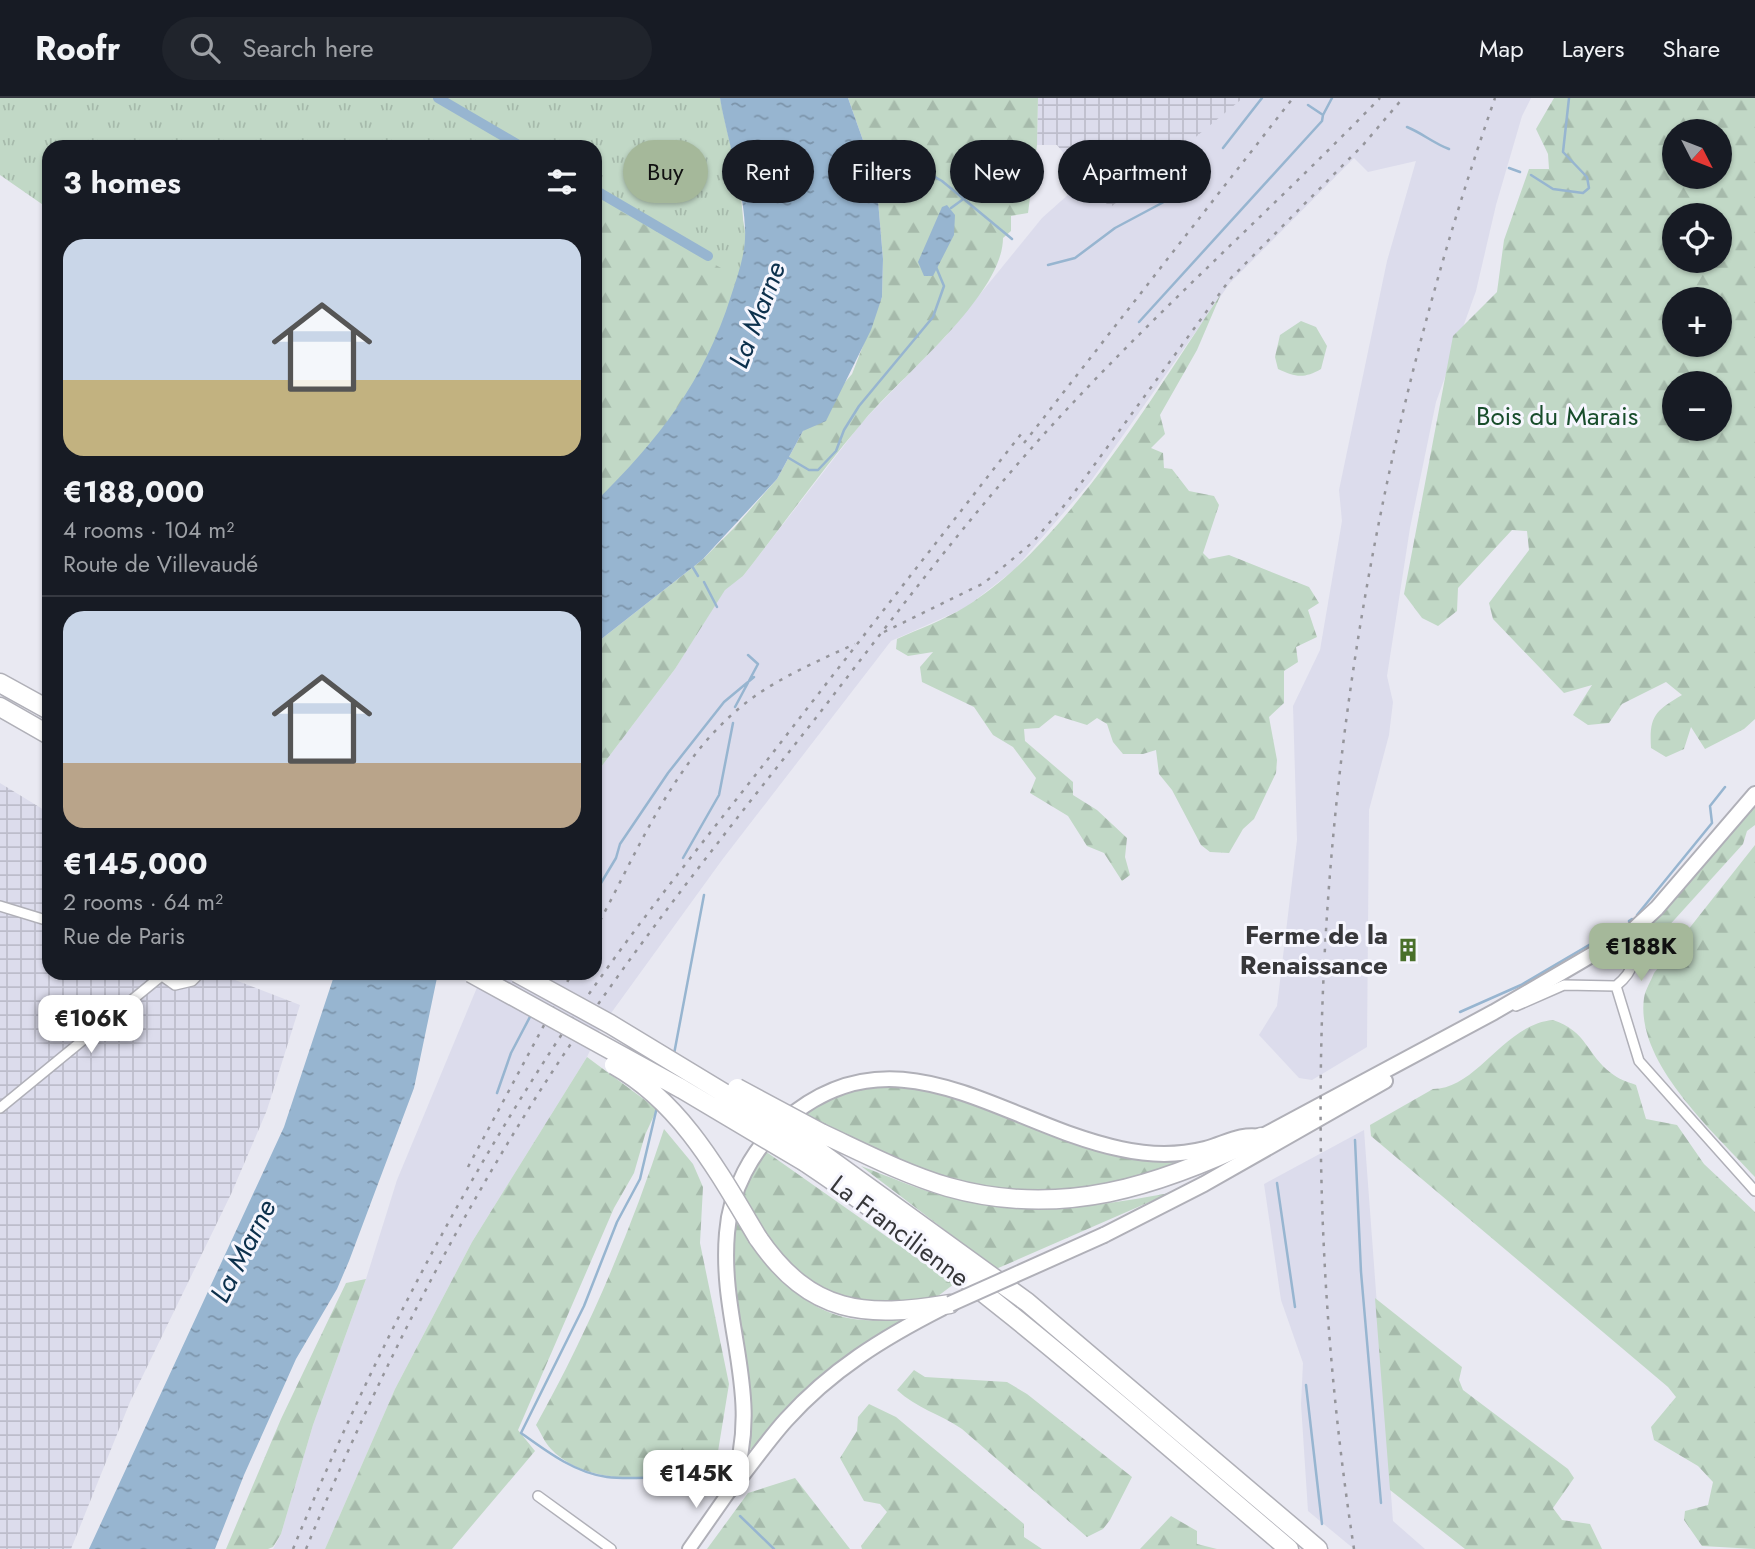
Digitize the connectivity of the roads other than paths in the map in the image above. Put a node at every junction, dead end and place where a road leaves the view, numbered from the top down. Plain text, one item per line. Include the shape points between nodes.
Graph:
1 (0, 683) edge
2 (42, 706) edge
3 (0, 707) edge
4 (42, 731) edge
5 (1755, 794) edge
6 (0, 906) edge
7 (42, 919) edge
8 (1631, 932) junction
9 (153, 980) edge
10 (167, 980) edge
11 (190, 980) edge
12 (483, 980) edge
13 (529, 980) edge
14 (1616, 986) junction
15 (1502, 1013) junction
16 (580, 1035) junction
17 (0, 1108) edge
18 (1261, 1137) junction
19 (813, 1147) junction
20 (1755, 1191) edge
21 (950, 1304) junction
22 (731, 1489) junction
23 (538, 1496) dead end
24 (611, 1549) edge
25 (689, 1549) edge
26 (1289, 1549) edge
27 (1318, 1549) edge

1 - 2 highway
3 - 4 highway
5 - 8 main road
6 - 7 street
8 - 14 street via 1635,960 1627,977
8 - 15 main road
8 - 18 main road
9 - 17 street
10 - 11 street via 175,985
12 - 16 highway, La Francilienne, bridge
13 - 19 highway, La Francilienne, bridge
14 - 15 street via 1564,985
14 - 20 street via 1639,1061
15 - 21 main road, bridge via 1204,1184
16 - 19 highway, La Francilienne, bridge via 682,1089
16 - 21 highway, bridge via 593,1053 627,1072 670,1107 720,1175 758,1238 794,1279 820,1297 849,1308 899,1313
18 - 19 highway via 1144,1186 1065,1199 1007,1197 946,1186
18 - 22 main road via 1246,1135 1183,1154 1122,1150 1055,1130 972,1094 904,1079 848,1085 796,1111 773,1132 743,1175 727,1232 726,1276 745,1408 745,1439
19 - 26 highway, La Francilienne via 870,1205
19 - 27 highway, La Francilienne via 1027,1302
21 - 22 main road via 898,1330 835,1373 786,1420
22 - 25 main road
23 - 24 street

